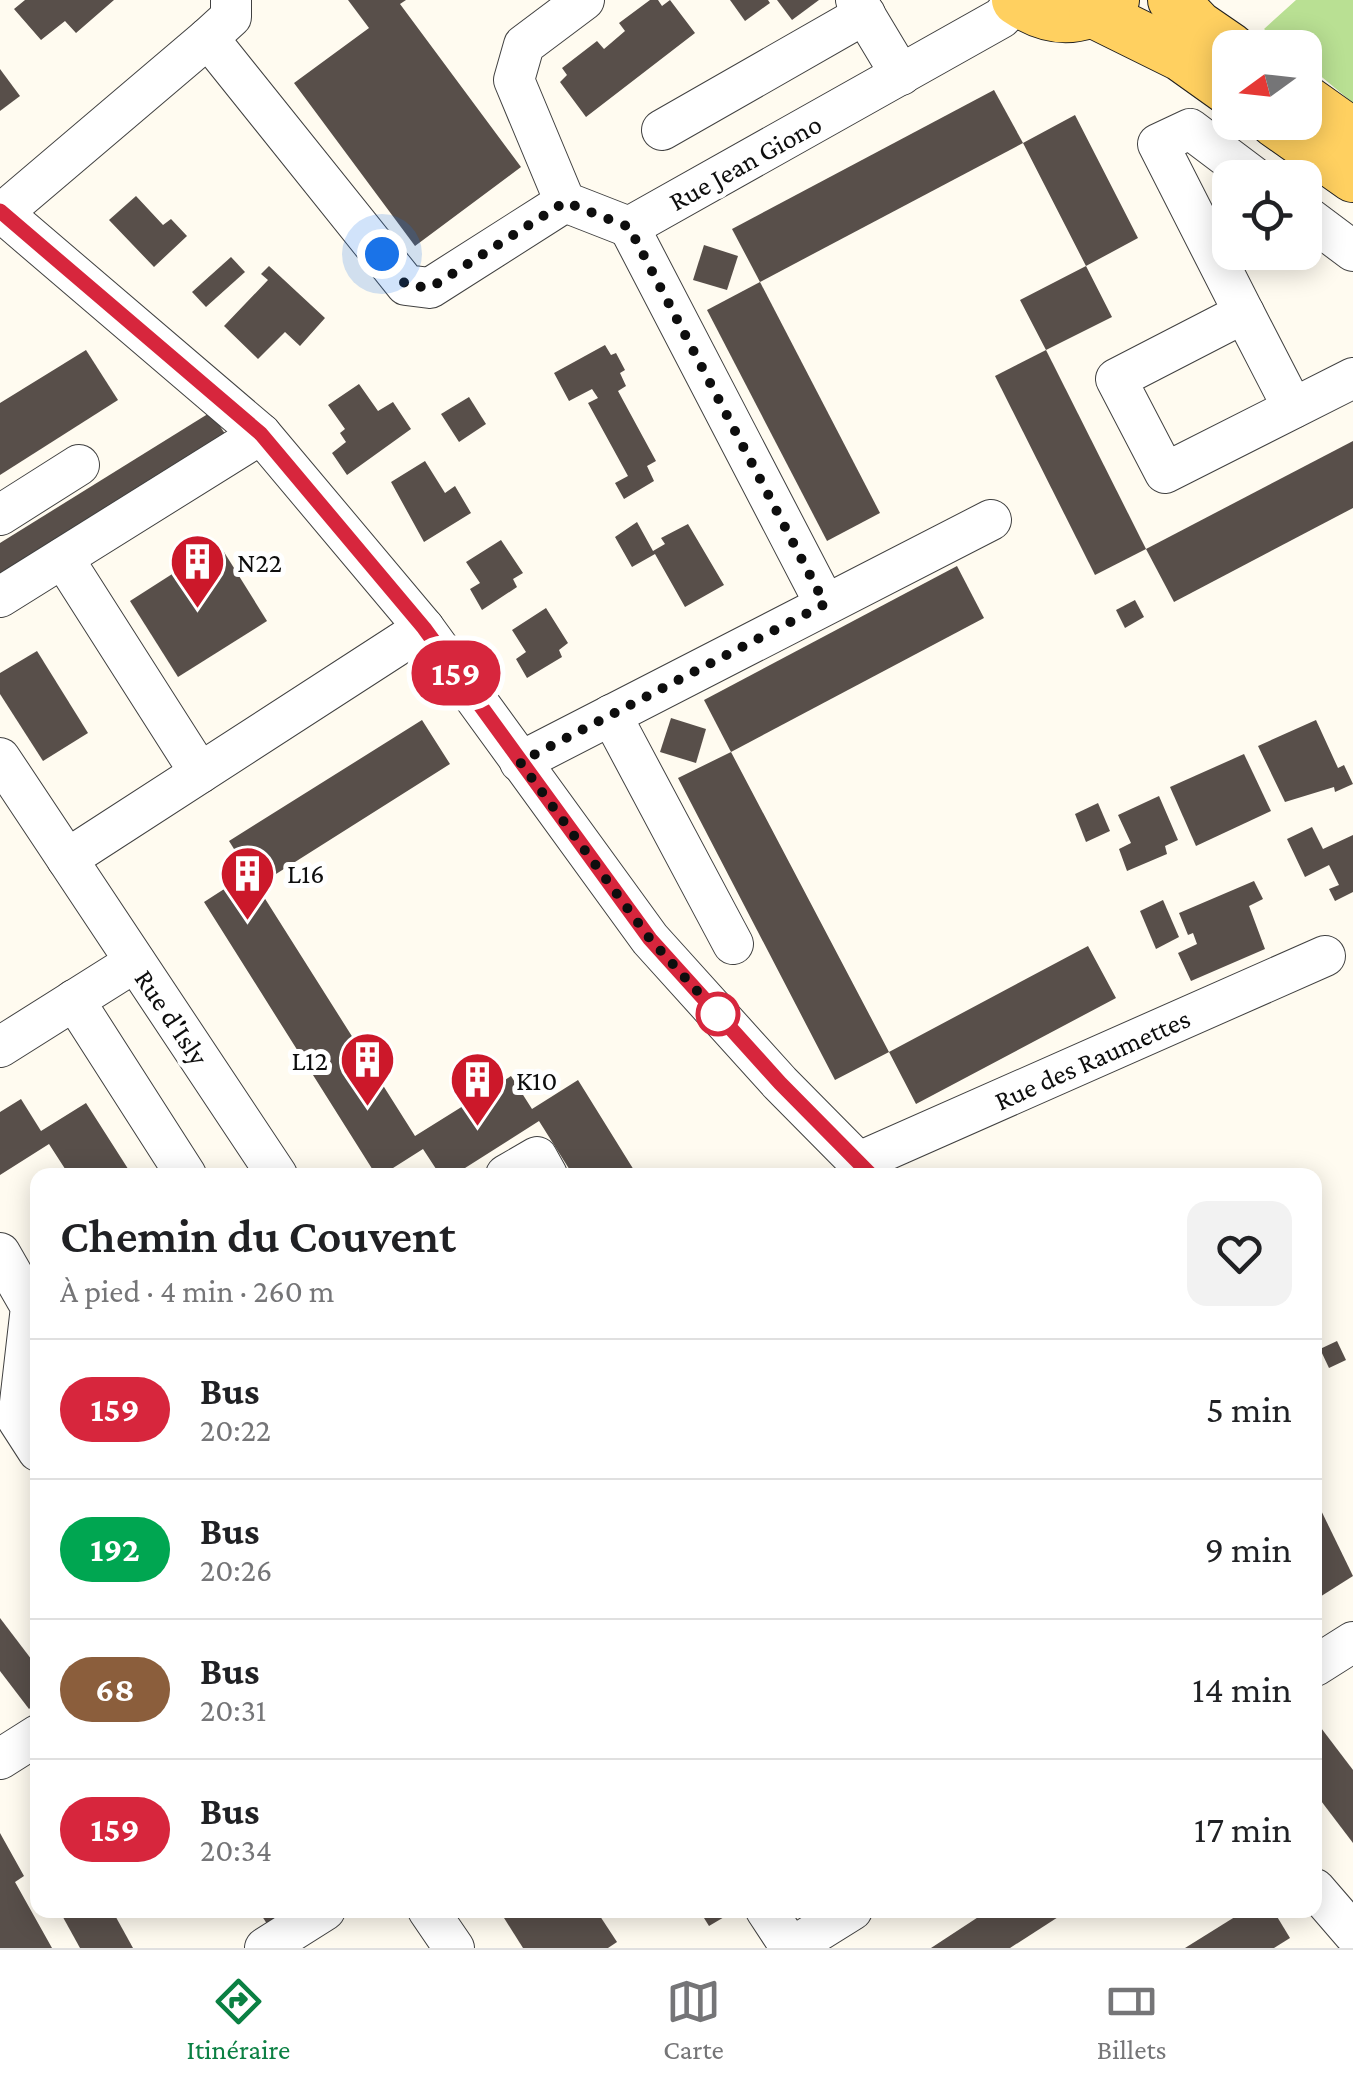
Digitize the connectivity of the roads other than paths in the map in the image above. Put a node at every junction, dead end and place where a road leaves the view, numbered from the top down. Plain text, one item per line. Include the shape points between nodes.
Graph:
1 (231, 0) edge
2 (584, 0) edge
3 (1017, 0) edge
4 (1173, 0) edge
5 (1104, 6) edge
6 (861, 7) edge
7 (1212, 36) edge
8 (208, 38) junction
9 (901, 75) junction
10 (1212, 78) edge
11 (1322, 112) edge
12 (662, 130) dead end
13 (1353, 134) edge
14 (1301, 140) edge
15 (1231, 160) edge
16 (1353, 177) edge
17 (565, 202) junction
18 (1, 212) edge
19 (629, 227) junction
20 (1322, 227) edge
21 (1212, 250) edge
22 (1353, 250) edge
23 (1222, 270) edge
24 (1244, 313) junction
25 (1353, 378) edge
26 (1293, 408) junction
27 (261, 434) junction
28 (79, 465) dead end
29 (0, 515) edge
30 (991, 520) dead end
31 (63, 558) junction
32 (0, 597) edge
33 (825, 604) junction
34 (424, 628) junction
35 (611, 715) junction
36 (0, 758) edge
37 (520, 762) junction
38 (200, 773) junction
39 (66, 859) junction
40 (733, 944) dead end
41 (1325, 956) dead end
42 (135, 962) junction
43 (74, 1000) junction
44 (0, 1047) edge
45 (182, 1168) edge
46 (272, 1168) edge
47 (518, 1168) edge
48 (542, 1168) edge
49 (865, 1168) edge
50 (0, 1253) edge
51 (30, 1305) edge
52 (30, 1316) edge
53 (30, 1439) edge
54 (1343, 1642) edge
55 (1322, 1660) edge
56 (30, 1740) edge
57 (0, 1759) edge
58 (1322, 1897) edge
59 (312, 1918) edge
60 (433, 1918) edge
61 (771, 1918) edge
62 (839, 1918) edge
63 (1353, 1933) edge
64 (265, 1948) edge
65 (454, 1948) edge
66 (790, 1948) edge

1 - 8 street via 231,17
2 - 17 street via 524,45 514,80
3 - 5 main road via 1054,18
3 - 9 street, Rue Jean Giono via 1000,18
4 - 7 main road
5 - 10 main road
6 - 9 street
6 - 12 street
8 - 17 street via 406,285 430,288
8 - 18 street
9 - 19 street, Rue Jean Giono
11 - 13 main road
14 - 16 main road
15 - 21 street via 1190,129 1158,144
17 - 19 street
18 - 27 street
19 - 33 street
20 - 22 street
23 - 24 street
24 - 26 street
24 - 26 street via 1116,379 1165,473
25 - 26 street
27 - 31 street
27 - 34 street
28 - 29 street
30 - 33 street
31 - 32 street
31 - 38 street
33 - 35 street
34 - 37 street
34 - 38 street
35 - 37 street
35 - 40 street
36 - 39 street, Rue d'Isly
37 - 49 street via 650,939
38 - 39 street
39 - 42 street, Rue d'Isly
41 - 49 street, Rue des Raumettes
42 - 43 street
42 - 46 street, Rue d'Isly
43 - 44 street
43 - 45 street
47 - 48 street via 536,1158
50 - 51 street
52 - 53 street via 18,1420
54 - 55 street
56 - 57 street
58 - 63 street
59 - 64 street
60 - 65 street
61 - 66 street
62 - 66 street

